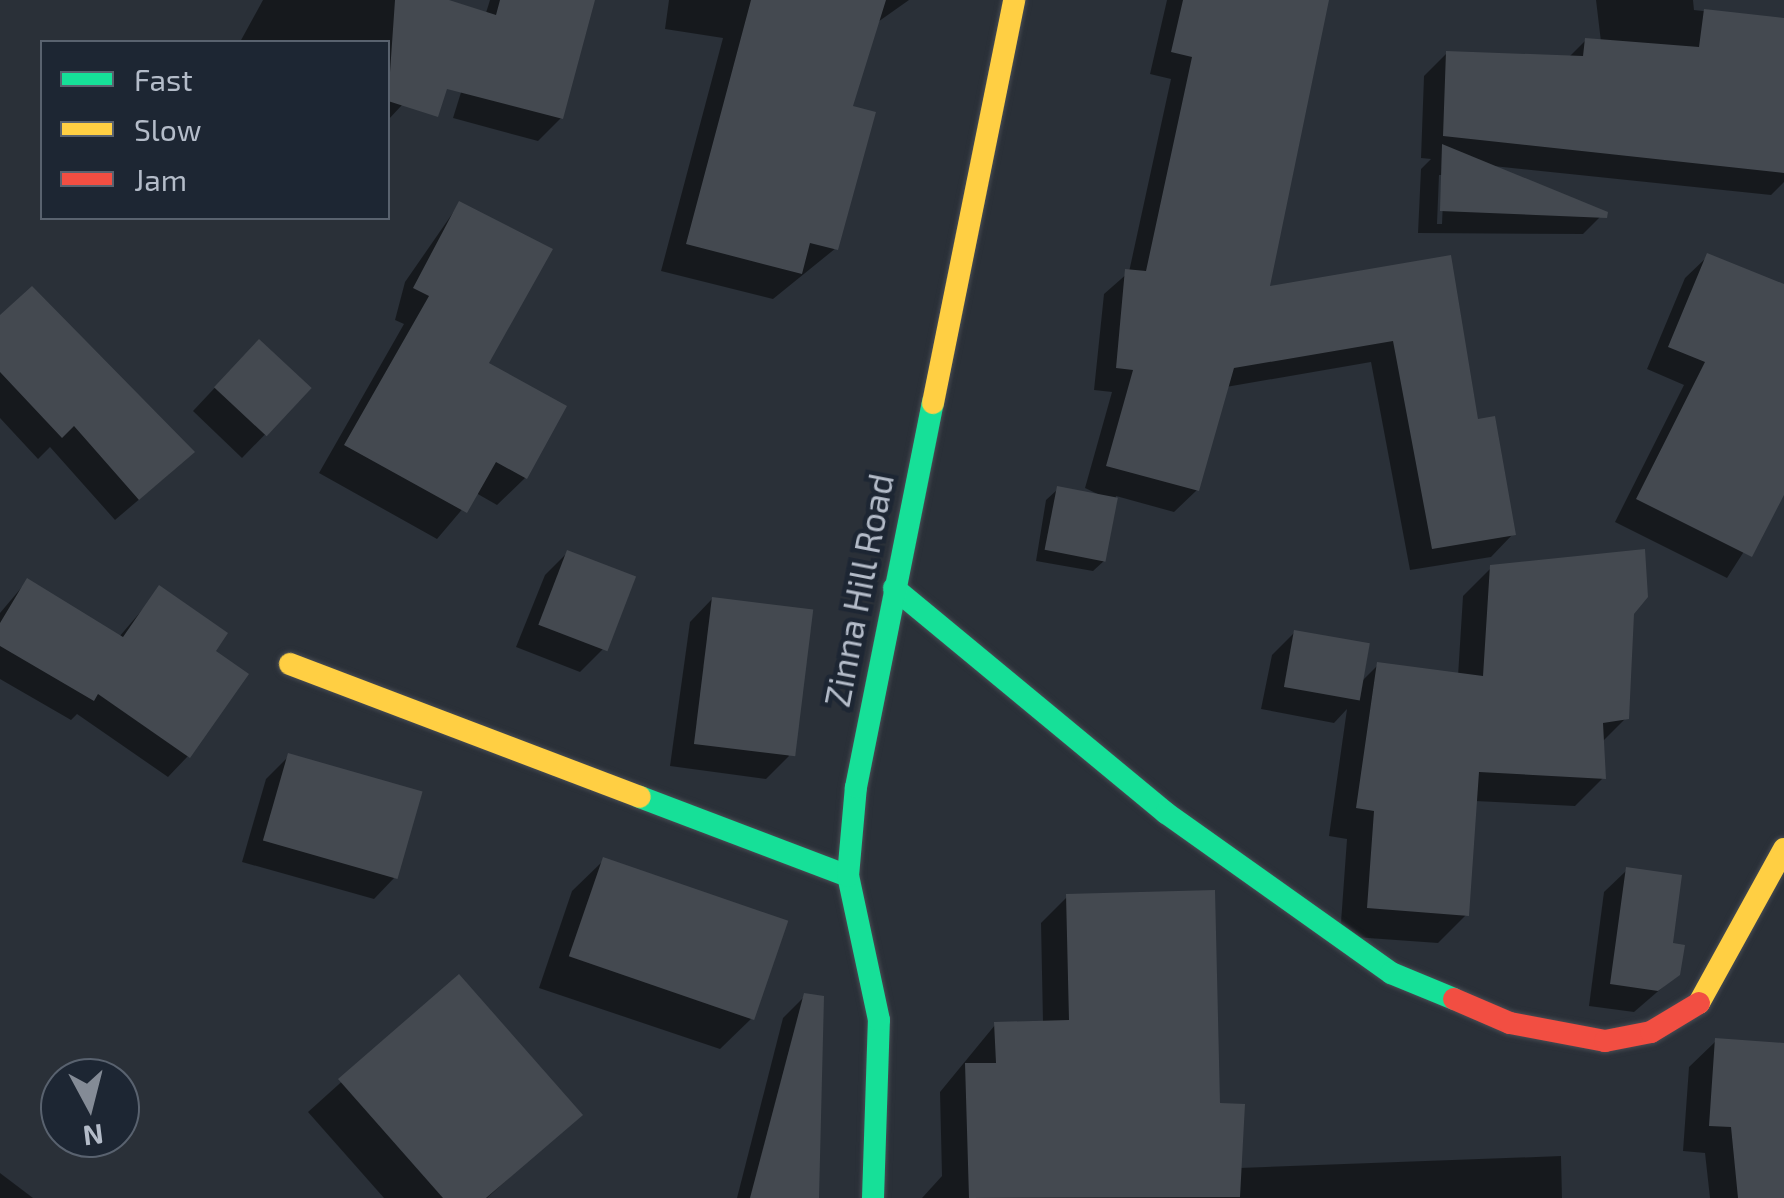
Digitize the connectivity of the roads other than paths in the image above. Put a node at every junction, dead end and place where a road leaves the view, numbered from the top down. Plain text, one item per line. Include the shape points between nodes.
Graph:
1 (1014, 0) edge
2 (894, 588) junction
3 (290, 664) dead end
4 (1784, 849) edge
5 (848, 876) junction
6 (873, 1198) edge

1 - 2 street, Zinna Hill Road
2 - 4 street via 1166,813 1391,974 1510,1022 1605,1041 1651,1032 1702,1001
2 - 5 street, Zinna Hill Road
3 - 5 street
5 - 6 street, Zinna Hill Road via 878,1020

